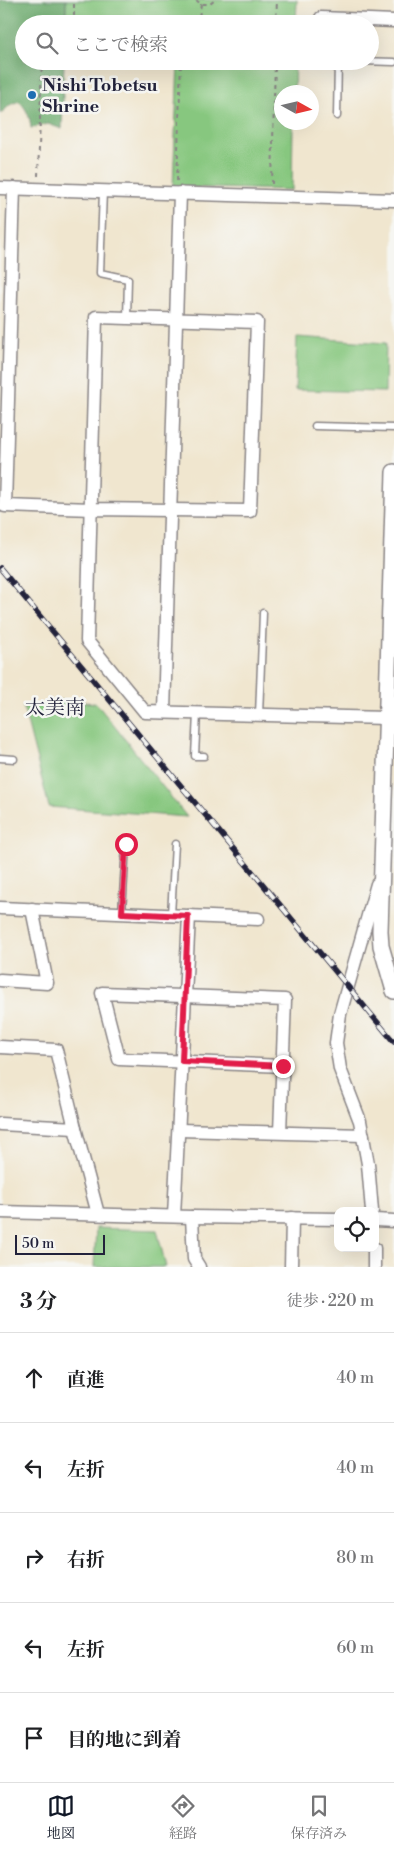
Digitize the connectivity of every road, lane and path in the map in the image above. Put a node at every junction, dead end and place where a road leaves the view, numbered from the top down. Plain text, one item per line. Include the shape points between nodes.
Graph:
1 (74, 0) edge
2 (196, 0) edge
3 (215, 0) edge
4 (277, 0) edge
5 (201, 4) junction
6 (74, 15) edge
7 (199, 15) edge
8 (276, 15) edge
9 (379, 20) edge
10 (394, 20) edge
11 (379, 62) edge
12 (394, 62) edge
13 (42, 70) edge
14 (181, 70) edge
15 (275, 70) edge
16 (338, 70) edge
17 (337, 116) dead end
18 (0, 188) edge
19 (14, 188) junction
20 (38, 189) junction
21 (103, 191) junction
22 (178, 193) junction
23 (271, 196) junction
24 (394, 200) edge
25 (127, 318) junction
26 (175, 320) junction
27 (315, 426) dead end
28 (394, 428) edge
29 (394, 472) edge
30 (92, 509) junction
31 (170, 509) junction
32 (263, 613) dead end
33 (164, 712) junction
34 (197, 713) junction
35 (259, 715) junction
36 (386, 718) junction
37 (204, 756) dead end
38 (0, 758) edge
39 (14, 758) dead end
40 (126, 844) dead end
41 (175, 844) dead end
42 (386, 855) edge
43 (0, 908) edge
44 (32, 909) junction
45 (122, 913) junction
46 (171, 915) junction
47 (188, 916) junction
48 (258, 919) dead end
49 (0, 980) edge
50 (394, 991) edge
51 (185, 996) junction
52 (0, 1047) edge
53 (182, 1061) junction
54 (283, 1066) junction
55 (0, 1124) edge
56 (74, 1128) junction
57 (178, 1130) junction
58 (280, 1132) junction
59 (362, 1135) junction
60 (372, 1207) edge
61 (0, 1212) edge
62 (98, 1214) junction
63 (174, 1216) junction
64 (192, 1217) junction
65 (292, 1218) junction
66 (334, 1219) edge
67 (379, 1220) edge
68 (394, 1221) edge
69 (374, 1252) edge
70 (199, 1267) edge
71 (290, 1267) edge
72 (374, 1267) edge

1 - 6 path
2 - 5 path
3 - 5 path
4 - 8 path
5 - 7 path
9 - 10 street
11 - 12 lane
13 - 20 path
14 - 22 path
15 - 23 path
16 - 17 lane
18 - 19 street
19 - 20 street
19 - 30 street via 5,506
20 - 21 street
21 - 22 street
21 - 25 lane via 100,273 128,279
22 - 23 street
22 - 26 street
23 - 24 street
25 - 26 street
25 - 30 street via 96,317
26 - 31 street
26 - 31 street via 257,322 250,511
27 - 28 lane
29 - 36 street
30 - 31 street
30 - 33 street via 87,641 145,712
31 - 33 street
32 - 35 lane
33 - 34 street
34 - 35 street
34 - 37 lane via 195,756
35 - 36 street
36 - 42 street
38 - 39 lane
40 - 45 lane
41 - 46 lane
42 - 50 street via 380,931
42 - 59 street via 340,1014 336,1043 340,1069 360,1121
43 - 44 street
44 - 45 street
44 - 49 street via 47,984
45 - 46 street
46 - 47 street
47 - 48 street
47 - 51 street
51 - 53 street
51 - 53 street via 102,993 119,1059
51 - 54 street via 285,1000
52 - 56 street via 56,1050
53 - 54 street
53 - 57 street
54 - 58 street
55 - 56 street
56 - 62 street
57 - 58 street
57 - 63 street
58 - 59 street
59 - 60 street
61 - 62 street
62 - 63 street
63 - 64 street
64 - 65 street
64 - 70 street via 194,1259
65 - 66 street
65 - 71 street
67 - 68 street
69 - 72 street

